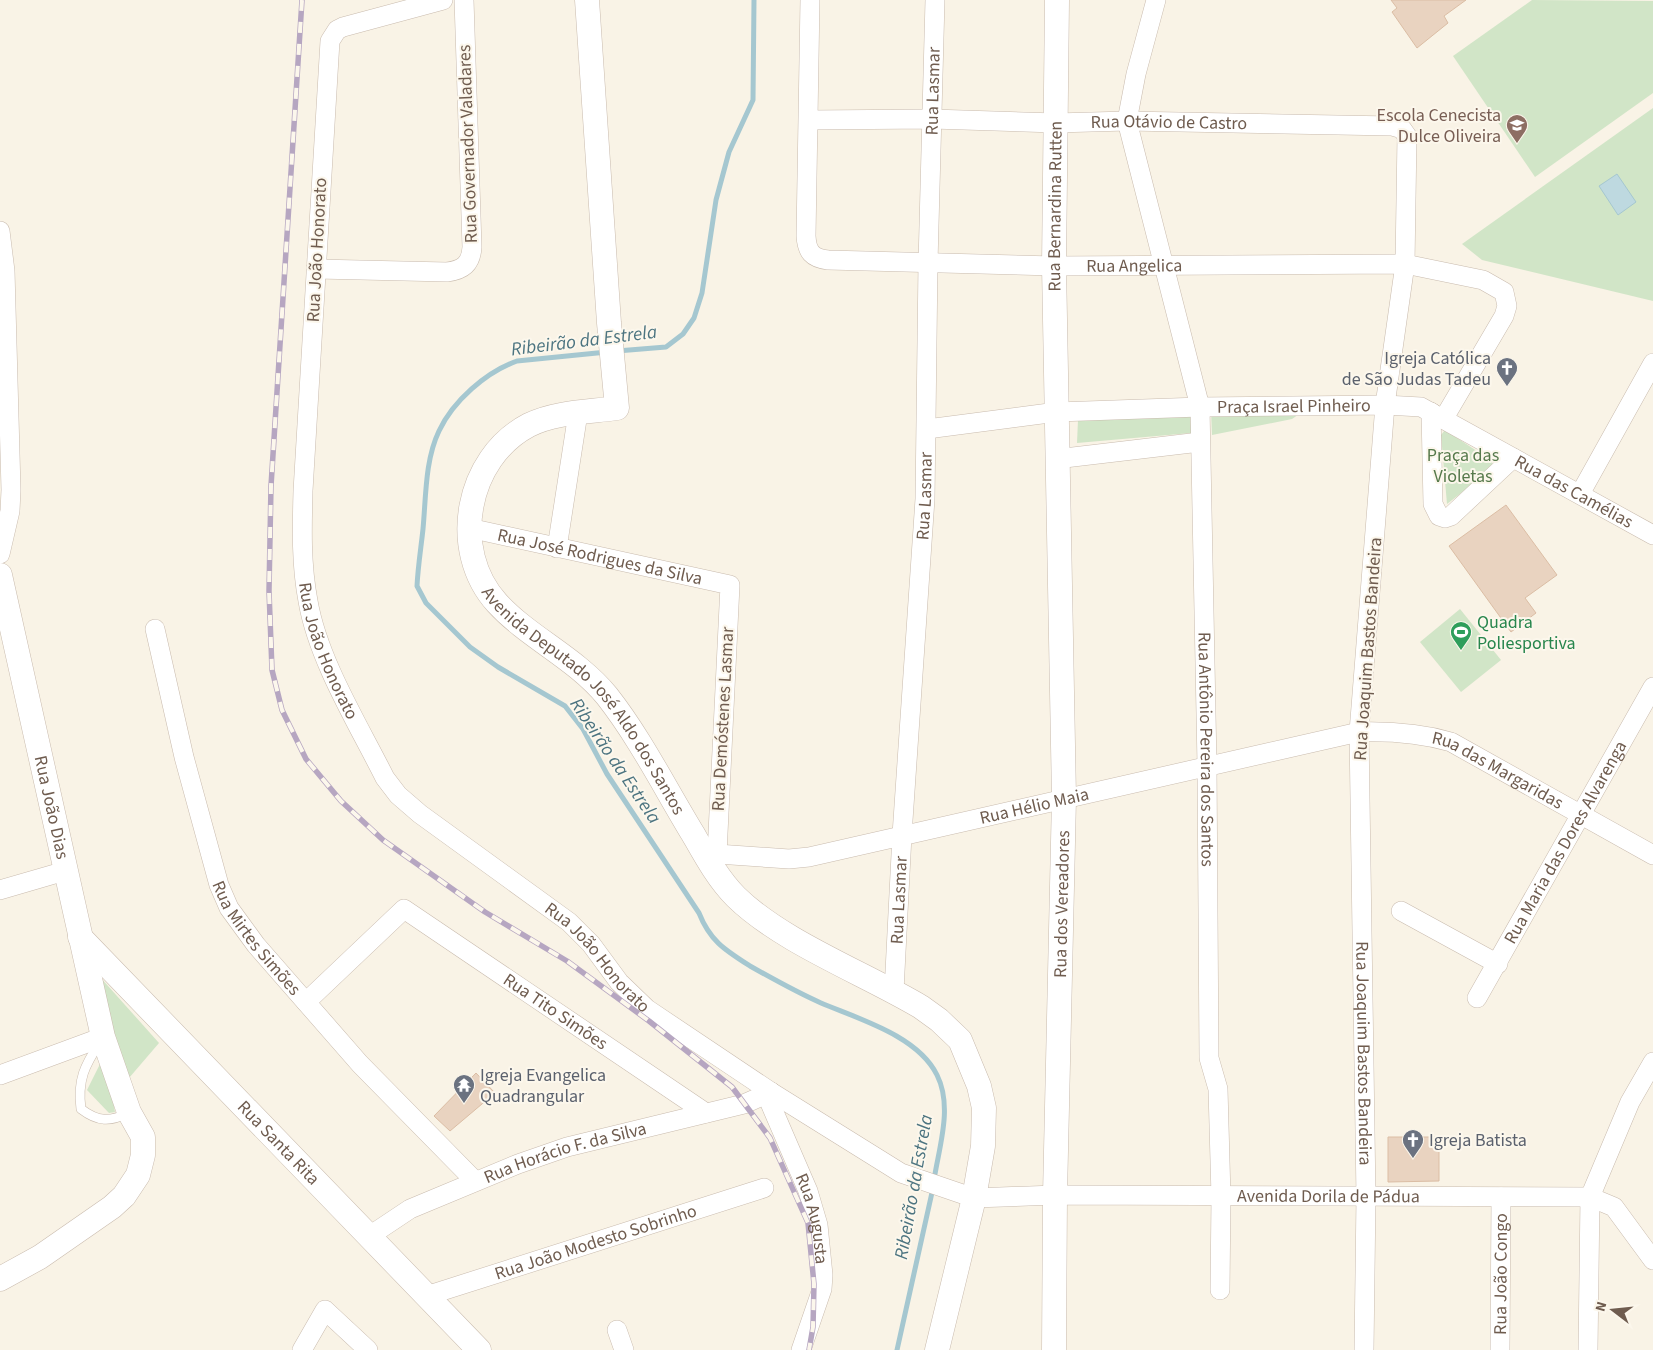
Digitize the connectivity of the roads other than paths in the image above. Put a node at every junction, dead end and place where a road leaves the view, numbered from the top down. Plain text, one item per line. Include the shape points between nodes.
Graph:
1 (443, 0) edge
2 (464, 0) edge
3 (587, 0) edge
4 (810, 0) edge
5 (935, 0) edge
6 (1056, 0) edge
7 (1156, 0) edge
8 (932, 119) junction
9 (809, 120) junction
10 (1127, 121) junction
11 (1056, 123) junction
12 (1380, 127) joint
13 (0, 230) edge
14 (928, 263) junction
15 (1165, 264) junction
16 (1405, 264) junction
17 (1054, 266) junction
18 (317, 269) junction
19 (1653, 363) edge
20 (1385, 405) junction
21 (1200, 406) junction
22 (1057, 412) junction
23 (578, 413) junction
24 (1438, 415) junction
25 (927, 429) junction
26 (1200, 442) junction
27 (1513, 458) junction
28 (1056, 459) junction
29 (1580, 494) junction
30 (469, 528) junction
31 (1653, 535) edge
32 (557, 548) junction
33 (0, 554) edge
34 (0, 575) edge
35 (730, 585) joint
36 (155, 629) dead end
37 (1653, 687) edge
38 (1359, 732) junction
39 (1207, 765) junction
40 (1064, 798) junction
41 (1580, 815) junction
42 (902, 836) junction
43 (1653, 855) edge
44 (712, 856) junction
45 (65, 871) junction
46 (0, 890) edge
47 (1401, 911) dead end
48 (79, 936) junction
49 (1498, 964) junction
50 (894, 991) junction
51 (1477, 998) dead end
52 (306, 1002) junction
53 (103, 1037) junction
54 (1653, 1062) edge
55 (0, 1075) edge
56 (771, 1092) junction
57 (129, 1112) junction
58 (706, 1114) junction
59 (475, 1181) junction
60 (764, 1188) dead end
61 (1055, 1195) junction
62 (968, 1197) junction
63 (1366, 1197) junction
64 (1501, 1197) junction
65 (1590, 1197) junction
66 (1221, 1198) junction
67 (368, 1237) junction
68 (1653, 1260) edge
69 (0, 1279) edge
70 (1220, 1290) dead end
71 (426, 1296) junction
72 (617, 1330) dead end
73 (302, 1350) edge
74 (368, 1350) edge
75 (479, 1350) edge
76 (624, 1350) edge
77 (802, 1350) edge
78 (937, 1350) edge
79 (1054, 1350) edge
80 (1364, 1350) edge
81 (1500, 1350) edge
82 (1588, 1350) edge

1 - 18 street, Rua João Honorato via 337,30 332,35 328,52
2 - 18 street, Rua Governador Valadares via 471,254 466,265 447,272
3 - 23 street, Avenida Deputado José Aldo dos Santos via 617,408
4 - 9 street, Rua Angelica
5 - 8 street, Rua Lasmar
6 - 11 street, Rua Bernardina Rutten
7 - 10 street
8 - 9 street, Rua Otávio de Castro
8 - 11 street, Rua Otávio de Castro
8 - 14 street, Rua Lasmar
9 - 14 street, Rua Angelica via 807,248 813,256 832,260
10 - 11 street, Rua Otávio de Castro
10 - 12 street, Rua Otávio de Castro
10 - 15 street
11 - 17 street, Rua Bernardina Rutten
12 - 16 street, Rua Joaquim Bastos Bandeira via 1398,127 1407,136
13 - 33 street via 5,271 11,490 10,511
14 - 17 street, Rua Angelica
14 - 25 street, Rua Lasmar
15 - 16 street, Rua Angelica
15 - 17 street, Rua Angelica
15 - 21 street
16 - 20 street, Rua Joaquim Bastos Bandeira
16 - 24 street, Rua Angelica via 1483,280 1498,287 1507,298 1504,316
17 - 22 street, Rua Bernardina Rutten
18 - 56 street, Rua João Honorato via 302,491 301,540 308,602 319,640 385,778 398,795 420,814 569,922 591,944 619,982 647,1009
19 - 29 street
20 - 21 street, Praça Israel Pinheiro
20 - 24 street, Rua das Camélias via 1421,408
20 - 38 street, Rua Joaquim Bastos Bandeira
21 - 22 street, Praça Israel Pinheiro
21 - 26 street, Praça Israel Pinheiro
22 - 25 street, Praça Israel Pinheiro
22 - 28 street
23 - 30 street, Avenida Deputado José Aldo dos Santos via 532,424 501,445 481,473
23 - 32 street
24 - 27 street, Rua das Camélias
24 - 27 street via 1433,504 1439,516 1450,516
25 - 42 street, Rua Lasmar
26 - 28 street
26 - 39 street, Rua Antônio Pereira dos Santos
27 - 29 street, Rua das Camélias
28 - 40 street, Rua dos Vereadores
29 - 31 street, Rua das Camélias
30 - 32 street, Rua José Rodrigues da Silva
30 - 44 street, Avenida Deputado José Aldo dos Santos via 472,555 485,588 497,604 578,668 606,695
32 - 35 street, Rua José Rodrigues da Silva
34 - 45 street, Rua João Dias
35 - 44 street, Rua Demóstenes Lasmar
36 - 52 street, Rua Mirtes Simões via 184,757 219,885 242,927
37 - 41 street, Rua Maria das Dores Alvarenga
38 - 39 street, Rua Hélio Maia
38 - 41 street, Rua das Margaridas via 1400,731 1451,742
38 - 63 street, Rua Joaquim Bastos Bandeira
39 - 40 street, Rua Hélio Maia
39 - 66 street, Rua Antônio Pereira dos Santos via 1209,1058 1218,1089
40 - 42 street, Rua Hélio Maia
40 - 61 street, Rua dos Vereadores
41 - 43 street, Rua das Margaridas
41 - 49 street, Rua Maria das Dores Alvarenga
42 - 44 street, Rua Hélio Maia via 809,857
42 - 50 street, Rua Lasmar
44 - 50 street, Avenida Deputado José Aldo dos Santos via 734,895 752,911 815,950
45 - 46 street
45 - 48 street, Rua João Dias
47 - 49 street
48 - 53 street, Rua João Dias
48 - 67 street, Rua Santa Rita
49 - 51 street, Rua Maria das Dores Alvarenga
50 - 62 street, Avenida Deputado José Aldo dos Santos via 939,1020 960,1040 979,1086 985,1124
52 - 58 street, Rua Tito Simões via 404,909
52 - 59 street, Rua Mirtes Simões via 360,1064
53 - 55 street
53 - 57 street, Rua João Dias
53 - 57 lane via 86,1064 79,1093 81,1109 103,1120 116,1119
54 - 65 street via 1630,1102
56 - 58 street, Rua Horácio F. da Silva via 744,1104
56 - 62 street, Rua João Honorato via 900,1172
56 - 77 street, Rua Augusta via 770,1103 808,1191 818,1225 822,1289
57 - 69 street, Rua João Dias via 143,1138 143,1155 138,1175 124,1196 87,1226
58 - 59 street, Rua Horácio F. da Silva via 567,1147
59 - 67 street, Rua Horácio F. da Silva via 410,1210
60 - 71 street, Rua João Modesto Sobrinho
61 - 62 street, Avenida Dorila de Pádua
61 - 66 street, Avenida Dorila de Pádua
61 - 79 street, Rua dos Vereadores
62 - 78 street, Avenida Deputado José Aldo dos Santos
63 - 64 street, Avenida Dorila de Pádua
63 - 66 street, Avenida Dorila de Pádua
63 - 80 street, Rua Joaquim Bastos Bandeira
64 - 65 street, Avenida Dorila de Pádua
64 - 81 street, Rua João Congo
65 - 68 street, Avenida Dorila de Pádua via 1614,1207
65 - 82 street
66 - 70 street, Rua Antônio Pereira dos Santos
67 - 71 street, Rua Santa Rita
71 - 75 street, Rua Santa Rita
72 - 76 street
73 - 74 street via 325,1310

